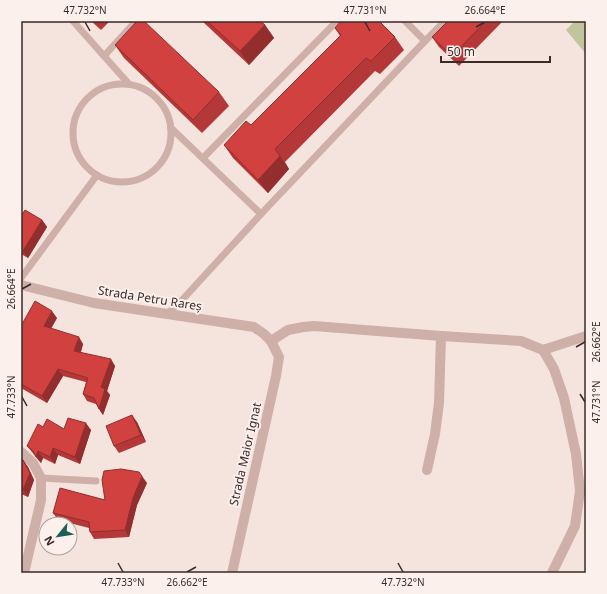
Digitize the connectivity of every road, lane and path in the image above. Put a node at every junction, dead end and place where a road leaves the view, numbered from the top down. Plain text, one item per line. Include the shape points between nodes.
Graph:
1 (73, 21) edge
2 (136, 21) edge
3 (337, 21) edge
4 (405, 21) edge
5 (445, 21) edge
6 (425, 41) junction
7 (104, 56) junction
8 (128, 83) junction
9 (171, 128) junction
10 (204, 158) junction
11 (97, 175) junction
12 (261, 214) junction
13 (21, 278) edge
14 (21, 285) edge
15 (167, 314) junction
16 (441, 336) junction
17 (586, 336) edge
18 (272, 341) junction
19 (543, 350) junction
20 (21, 452) edge
21 (427, 470) dead end
22 (41, 478) junction
23 (96, 481) dead end
24 (24, 573) edge
25 (232, 573) edge
26 (552, 573) edge

1 - 7 lane
2 - 7 lane
3 - 10 lane
4 - 6 lane
5 - 6 lane
6 - 12 lane
7 - 8 lane
8 - 9 lane via 144,88 158,98 167,112
8 - 11 lane via 113,84 99,89 87,98 78,110 73,124 73,139 77,153 86,166
9 - 10 lane
9 - 11 lane via 165,158 155,170 142,178 127,182 112,181
10 - 12 lane
11 - 13 lane
12 - 15 lane
14 - 15 street, Strada Petru Rareș via 94,303
15 - 18 street, Strada Petru Rareș via 254,327
16 - 18 street via 314,326 288,330
16 - 19 street via 521,341
16 - 21 street via 439,403
17 - 19 street
18 - 25 street, Strada Maior Ignat via 278,357 276,376
19 - 26 street via 554,369 564,398 576,454 580,491 575,526
20 - 22 street via 33,463
22 - 23 lane
22 - 24 street via 41,500

